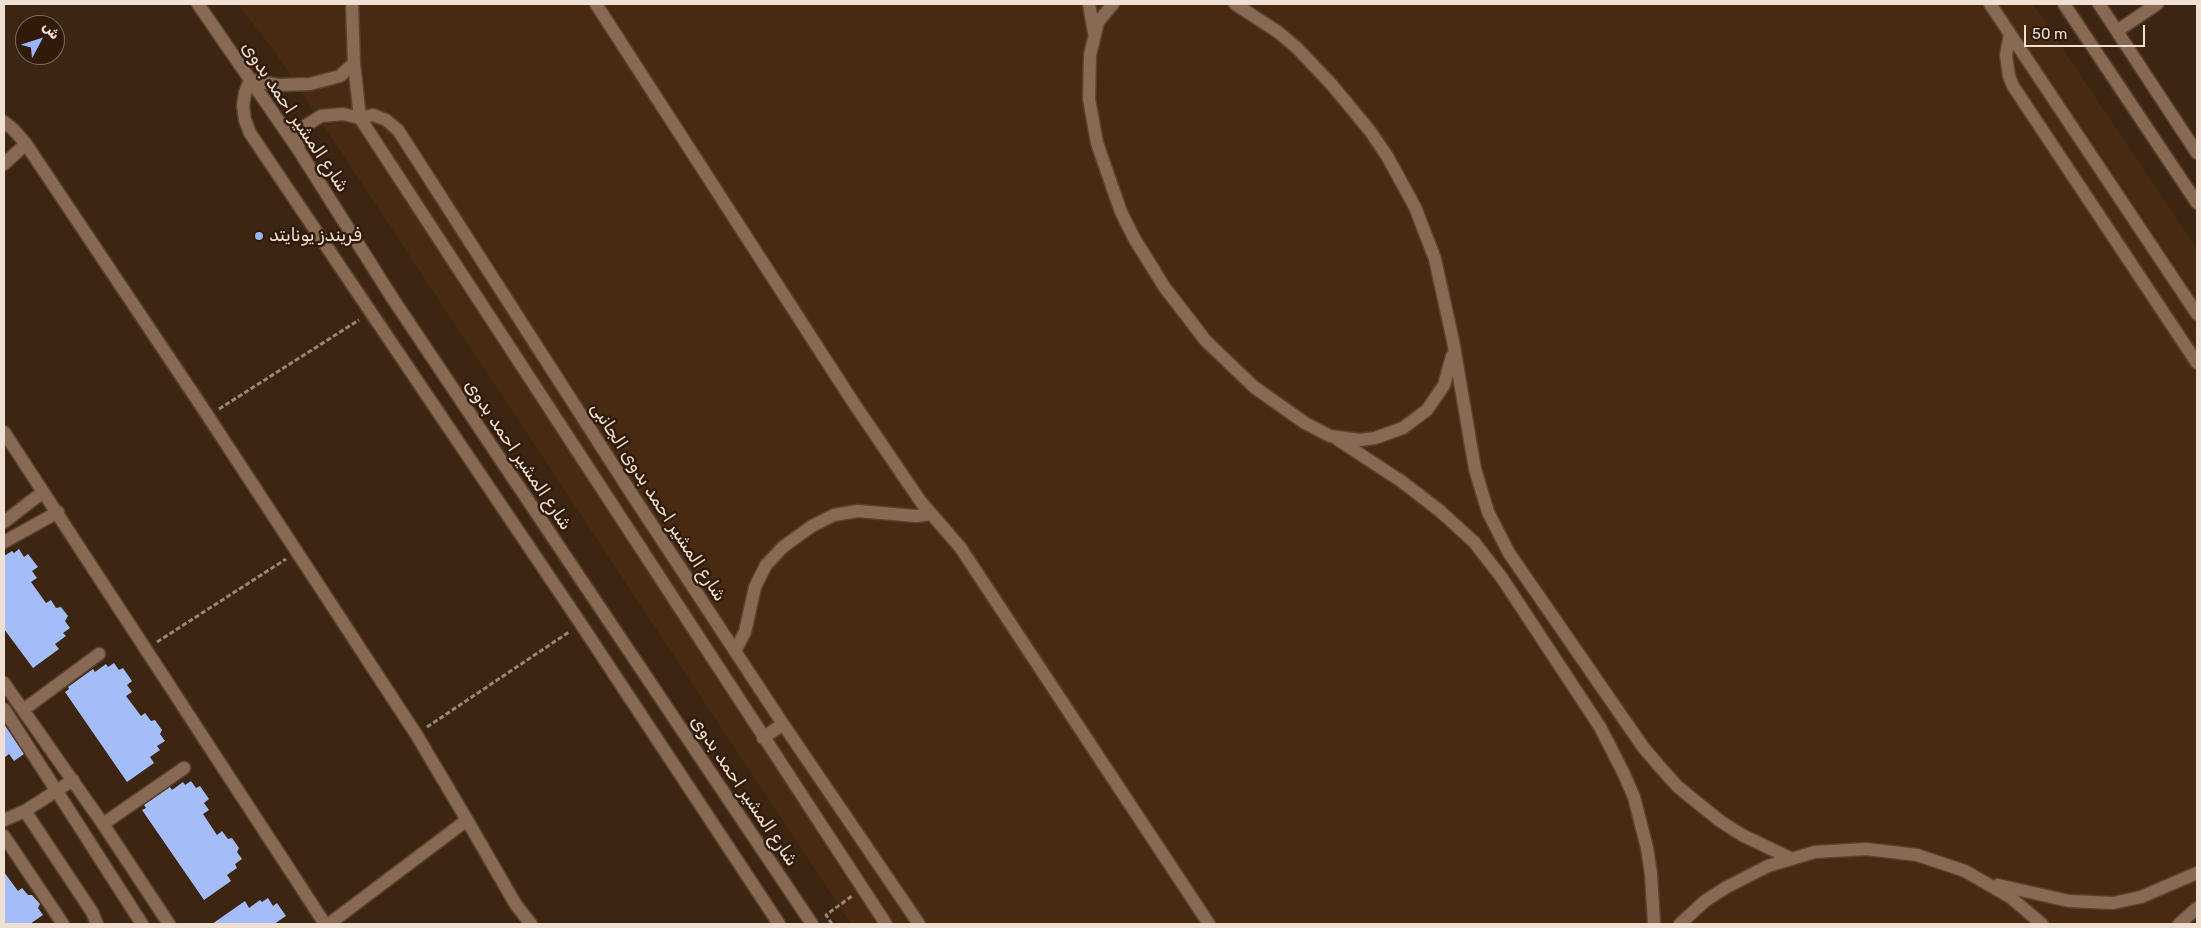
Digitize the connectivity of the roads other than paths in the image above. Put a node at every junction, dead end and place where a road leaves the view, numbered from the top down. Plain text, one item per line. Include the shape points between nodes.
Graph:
1 (198, 4) edge
2 (352, 4) edge
3 (596, 4) edge
4 (1089, 4) edge
5 (1113, 4) edge
6 (1234, 4) edge
7 (1990, 4) edge
8 (2064, 4) edge
9 (2099, 4) edge
10 (2157, 4) edge
11 (2117, 31) junction
12 (1094, 34) junction
13 (2010, 34) junction
14 (354, 63) junction
15 (250, 80) junction
16 (360, 118) junction
17 (4, 122) edge
18 (26, 144) junction
19 (298, 149) junction
20 (2197, 153) edge
21 (4, 164) edge
22 (2197, 203) edge
23 (2197, 314) edge
24 (1453, 341) junction
25 (2197, 363) edge
26 (4, 432) edge
27 (1330, 436) junction
28 (43, 492) junction
29 (58, 512) junction
30 (931, 514) junction
31 (4, 522) edge
32 (4, 542) edge
33 (735, 651) junction
34 (99, 654) dead end
35 (4, 684) edge
36 (4, 709) edge
37 (22, 710) junction
38 (783, 724) junction
39 (763, 738) junction
40 (184, 768) dead end
41 (72, 780) junction
42 (57, 790) junction
43 (25, 811) junction
44 (4, 820) edge
45 (467, 820) junction
46 (103, 824) junction
47 (4, 836) edge
48 (1790, 858) junction
49 (2197, 873) edge
50 (1988, 883) junction
51 (2197, 908) edge
52 (160, 911) junction
53 (63, 924) edge
54 (97, 924) edge
55 (142, 924) edge
56 (169, 924) edge
57 (327, 924) edge
58 (531, 924) edge
59 (779, 924) edge
60 (812, 924) edge
61 (886, 924) edge
62 (919, 924) edge
63 (1209, 924) edge
64 (1654, 924) edge
65 (1680, 924) edge
66 (2042, 924) edge
67 (2179, 924) edge

1 - 15 street, شارع المشير احمد بدوى
2 - 14 street
3 - 30 street via 853,402
4 - 12 street
5 - 12 street via 1098,22
6 - 24 street via 1278,32 1315,66 1352,107 1387,156 1426,233
7 - 13 street
8 - 22 street
9 - 11 street
10 - 11 street
11 - 20 street
12 - 27 street via 1089,99 1096,142 1121,212 1148,264 1184,315 1229,365 1279,406
13 - 23 street
13 - 25 street via 2006,55 2008,76 2013,86
14 - 15 street via 340,76 310,84 278,85
14 - 16 street
15 - 19 street, شارع المشير احمد بدوى
15 - 59 street via 243,106 250,133
16 - 19 street, شارع المشير احمد بدوى الجانبى via 343,114 321,116 302,128
16 - 33 street, شارع المشير احمد بدوى الجانبى via 373,115 398,130
16 - 39 street
17 - 18 street
18 - 21 street
18 - 45 street via 416,734
19 - 60 street, شارع المشير احمد بدوى via 393,299
24 - 27 street via 1444,385 1416,420 1375,438
24 - 48 street via 1475,469 1488,512 1509,553 1642,747 1660,768 1720,821
26 - 28 street
27 - 64 street via 1378,465 1440,511 1474,542 1502,578 1600,727 1624,772 1648,848
28 - 29 street
28 - 31 street
29 - 32 street
29 - 57 street
30 - 33 street via 846,512 805,531 766,565 755,587 745,632
30 - 63 street via 960,547
33 - 38 street, شارع المشير احمد بدوى الجانبى
34 - 37 street
35 - 37 street
36 - 42 street
37 - 41 street
38 - 39 street
38 - 62 street, شارع المشير احمد بدوى الجانبى
39 - 61 street
40 - 46 street
41 - 42 street
41 - 46 street
42 - 43 street
42 - 55 street
43 - 44 street
43 - 54 street
45 - 57 street
45 - 58 street via 516,905
46 - 52 street
47 - 53 street
48 - 50 street via 1840,849 1892,850 1941,862
48 - 65 street via 1760,869 1725,888
49 - 50 street via 2141,898 2113,903 2069,901
50 - 66 street
51 - 67 street
52 - 55 street
52 - 56 street

